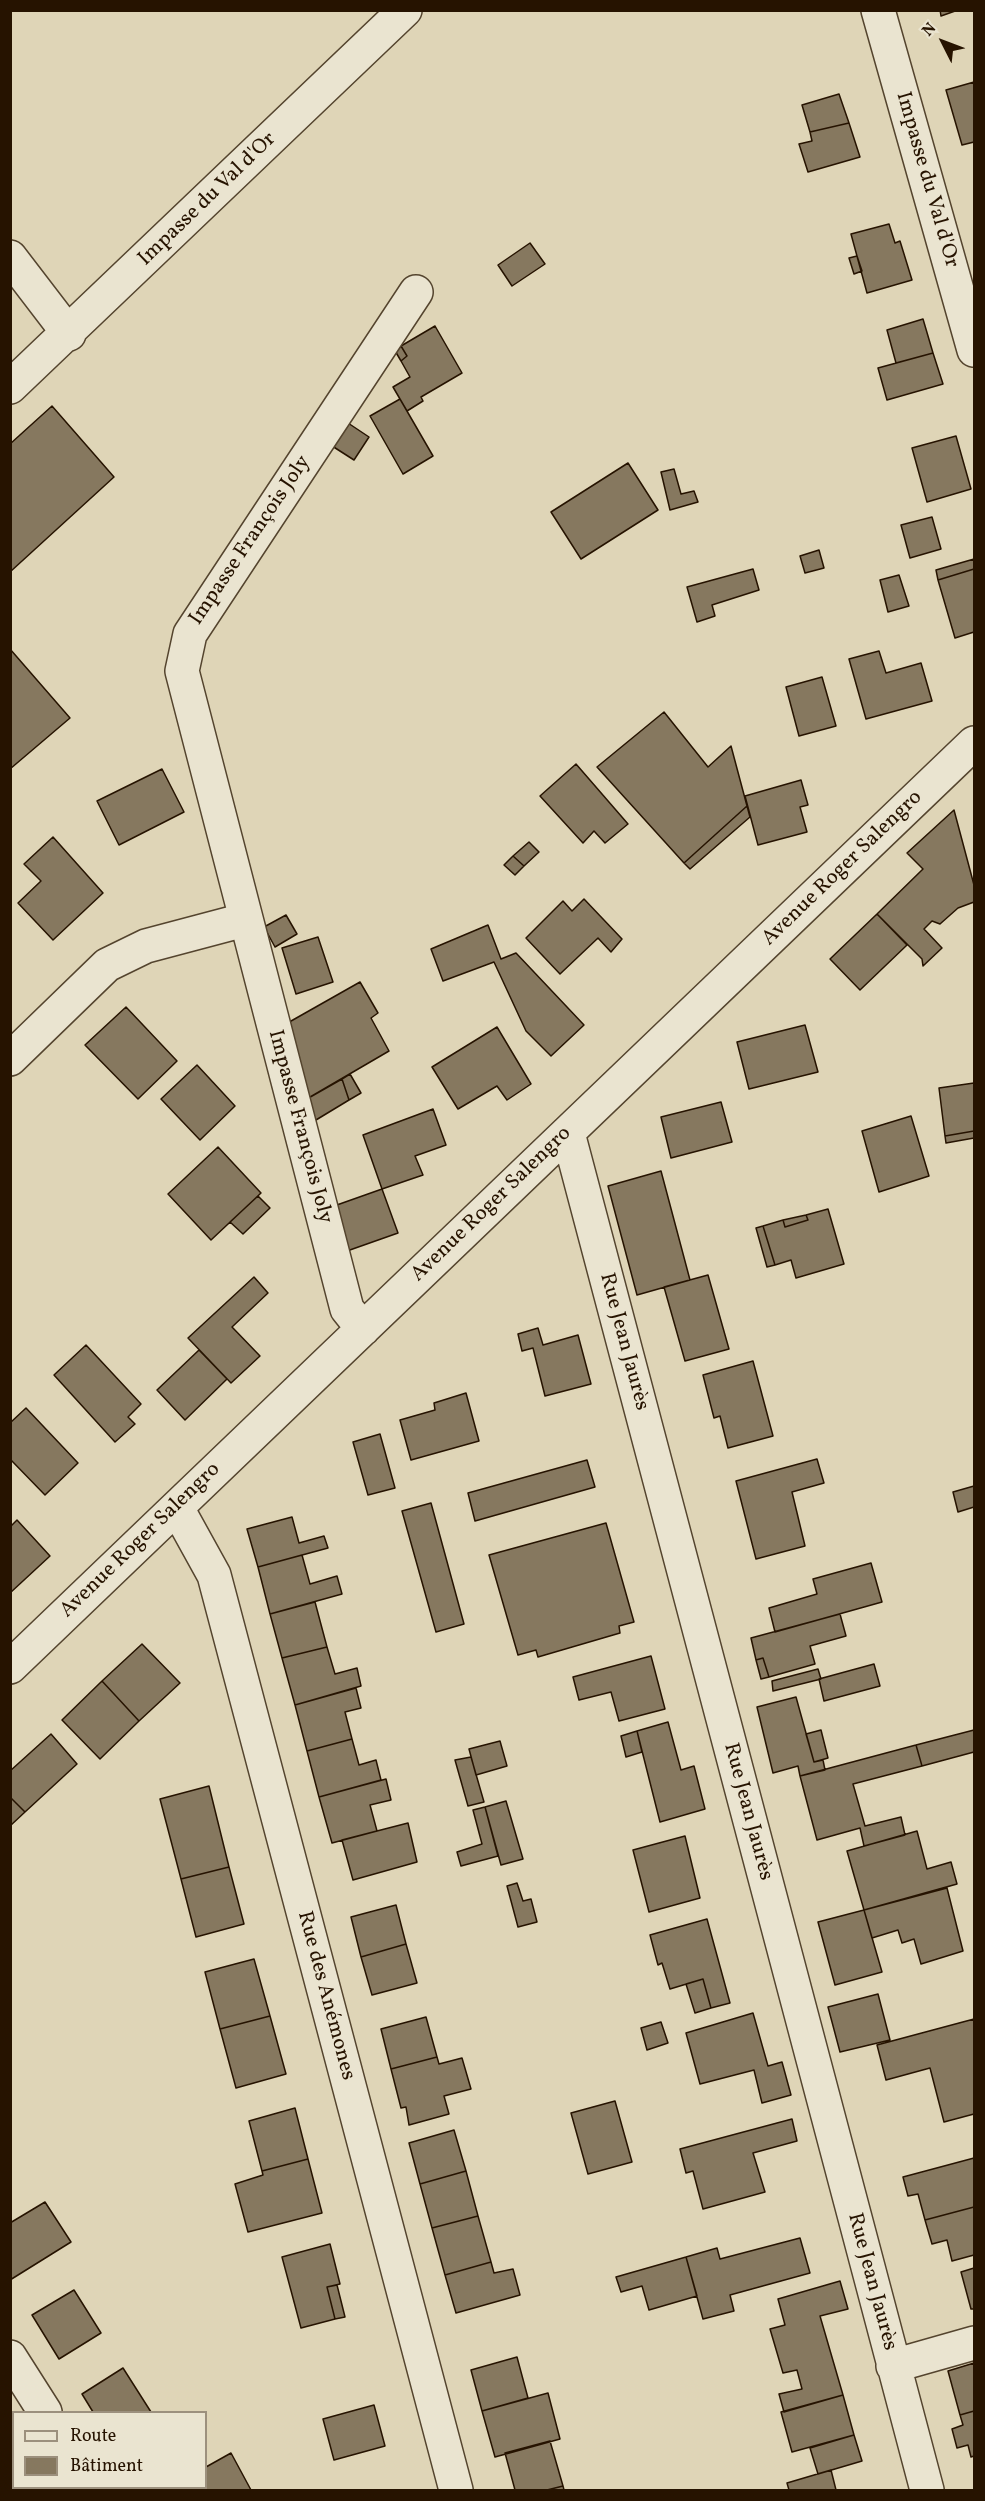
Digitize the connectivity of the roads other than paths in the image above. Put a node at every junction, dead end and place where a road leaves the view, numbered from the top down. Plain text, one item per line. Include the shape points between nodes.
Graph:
1 (405, 10) edge
2 (878, 10) edge
3 (10, 257) edge
4 (416, 292) dead end
5 (69, 334) junction
6 (975, 350) edge
7 (10, 387) edge
8 (975, 743) edge
9 (244, 920) junction
10 (10, 1059) edge
11 (568, 1133) junction
12 (363, 1329) junction
13 (177, 1508) junction
14 (10, 1667) edge
15 (975, 2343) edge
16 (10, 2357) edge
17 (893, 2366) junction
18 (44, 2411) edge
19 (456, 2490) edge
20 (927, 2490) edge

1 - 5 street, Impasse du Val d'Or
2 - 6 street, Impasse du Val d'Or
3 - 5 street
4 - 9 street, Impasse François Joly via 190,634 182,671
5 - 7 street, Impasse du Val d'Or
8 - 11 street, Avenue Roger Salengro
9 - 10 street via 146,946 107,965
9 - 12 street, Impasse François Joly via 347,1309
11 - 12 street, Avenue Roger Salengro
11 - 17 street, Rue Jean Jaurès
12 - 13 street, Avenue Roger Salengro
13 - 14 street, Avenue Roger Salengro
13 - 19 street, Rue des Anémones via 214,1575
15 - 17 street
16 - 18 street
17 - 20 street, Rue Jean Jaurès

